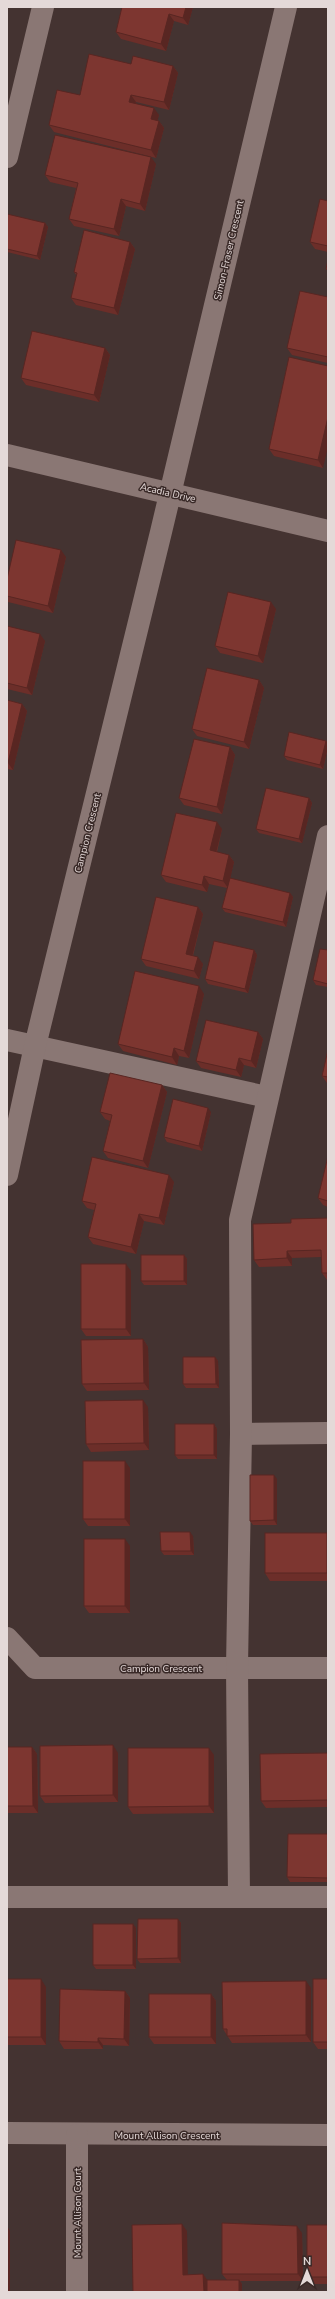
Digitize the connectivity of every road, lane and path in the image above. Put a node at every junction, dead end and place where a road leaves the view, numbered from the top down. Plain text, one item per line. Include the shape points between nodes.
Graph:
1 (43, 7) edge
2 (286, 7) edge
3 (7, 157) edge
4 (7, 455) edge
5 (170, 492) junction
6 (328, 531) edge
7 (328, 836) edge
8 (7, 1040) edge
9 (35, 1046) junction
10 (267, 1097) junction
11 (7, 1175) edge
12 (328, 1433) edge
13 (241, 1434) junction
14 (7, 1638) edge
15 (237, 1667) junction
16 (328, 1668) edge
17 (239, 1896) junction
18 (7, 1897) edge
19 (328, 1897) edge
20 (7, 2133) edge
21 (76, 2134) junction
22 (328, 2135) edge
23 (77, 2292) edge

1 - 3 street
2 - 5 street, Simon-Fraser Crescent
4 - 5 street, Acadia Drive
5 - 6 street, Acadia Drive
5 - 9 street, Campion Crescent
7 - 10 street
8 - 9 street
9 - 10 street
9 - 11 street, Campion Crescent
10 - 13 street via 240,1220
12 - 13 street
13 - 15 street
14 - 15 street, Campion Crescent via 35,1668
15 - 16 street, Campion Crescent
15 - 17 street
17 - 18 street
17 - 19 street
20 - 21 street, Mount Allison Crescent
21 - 22 street, Mount Allison Crescent
21 - 23 street, Mount Allison Court

